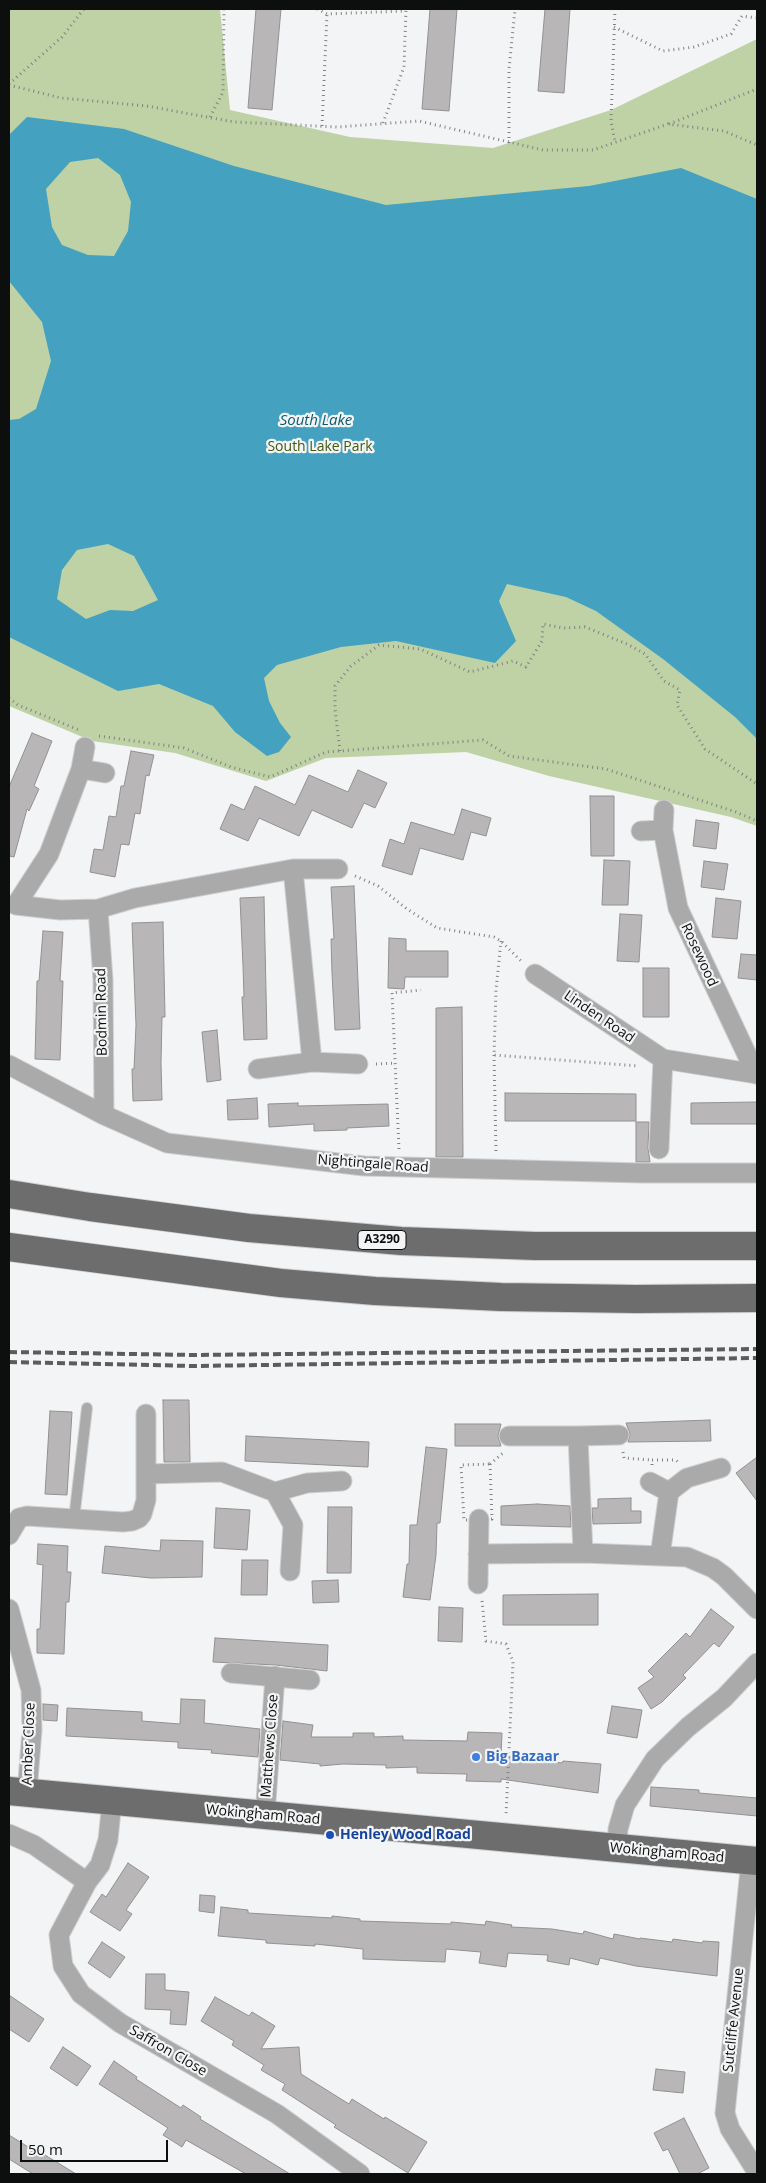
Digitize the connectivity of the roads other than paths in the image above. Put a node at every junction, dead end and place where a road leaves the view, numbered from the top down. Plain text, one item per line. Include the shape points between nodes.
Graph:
1 (88, 738) road end
2 (81, 769) junction
3 (105, 773) dead end
4 (664, 810) dead end
5 (662, 830) junction
6 (641, 831) dead end
7 (293, 869) junction
8 (338, 869) road end
9 (12, 905) edge
10 (98, 909) junction
11 (535, 974) road end
12 (312, 1062) junction
13 (662, 1063) junction
14 (358, 1064) dead end
15 (9, 1065) edge
16 (258, 1069) dead end
17 (756, 1074) edge
18 (104, 1115) junction
19 (659, 1149) dead end
20 (757, 1173) edge
21 (9, 1194) edge
22 (757, 1246) edge
23 (9, 1247) edge
24 (757, 1298) edge
25 (87, 1408) dead end
26 (146, 1414) dead end
27 (619, 1435) road end
28 (509, 1436) dead end
29 (578, 1436) junction
30 (721, 1468) dead end
31 (146, 1474) junction
32 (342, 1481) dead end
33 (650, 1482) dead end
34 (275, 1492) junction
35 (669, 1492) junction
36 (74, 1519) junction
37 (479, 1519) road end
38 (9, 1535) edge
39 (583, 1553) junction
40 (478, 1554) junction
41 (660, 1556) junction
42 (290, 1571) dead end
43 (478, 1584) road end
44 (9, 1609) edge
45 (757, 1609) edge
46 (757, 1663) edge
47 (231, 1673) dead end
48 (275, 1676) junction
49 (310, 1680) dead end
50 (18, 1792) edge
51 (112, 1801) junction
52 (265, 1815) junction
53 (9, 1834) edge
54 (617, 1849) junction
55 (754, 1861) edge
56 (87, 1882) junction
57 (757, 2172) edge
58 (360, 2174) edge

1 - 2 street
2 - 3 street
2 - 9 street via 49,854
4 - 5 street, Rosewood
5 - 6 street
5 - 17 street, Rosewood via 678,908
7 - 8 street
7 - 10 street via 154,894
7 - 12 street
9 - 10 street via 60,910
10 - 18 street, Bodmin Road
11 - 13 street, Linden Road
12 - 14 street
12 - 16 street
13 - 17 street, Linden Road
13 - 19 street
15 - 18 street, Nightingale Road
18 - 20 street, Nightingale Road via 167,1143 364,1166
21 - 22 main road, A3290 via 249,1228 401,1241 535,1246
23 - 24 main road via 281,1283 376,1291 636,1300
25 - 36 lane
26 - 31 street
27 - 29 street
28 - 29 street
29 - 39 street
30 - 35 street via 687,1478
31 - 34 street via 222,1472
31 - 36 street via 146,1500 139,1518 124,1522
32 - 34 street via 307,1483
33 - 35 street
34 - 42 street via 293,1525
35 - 41 street
36 - 38 street via 19,1518
37 - 40 street
39 - 40 street
39 - 41 street
40 - 43 street
41 - 45 street via 686,1558 713,1568
44 - 50 street, Amber Close via 31,1690 32,1730
46 - 54 street via 724,1698 655,1759 624,1805
47 - 48 street, Matthews Close
48 - 49 street, Matthews Close
48 - 52 street, Matthews Close
50 - 51 main road, Wokingham Road
51 - 52 main road, Wokingham Road
51 - 56 street, Saffron Close via 108,1840 100,1865
52 - 54 main road, Wokingham Road
53 - 56 street via 34,1845
54 - 55 main road, Wokingham Road
55 - 57 street, Sutcliffe Avenue via 725,2113 730,2129
56 - 58 street, Saffron Close via 59,1935 63,1966 81,1994 120,2023 277,2114

